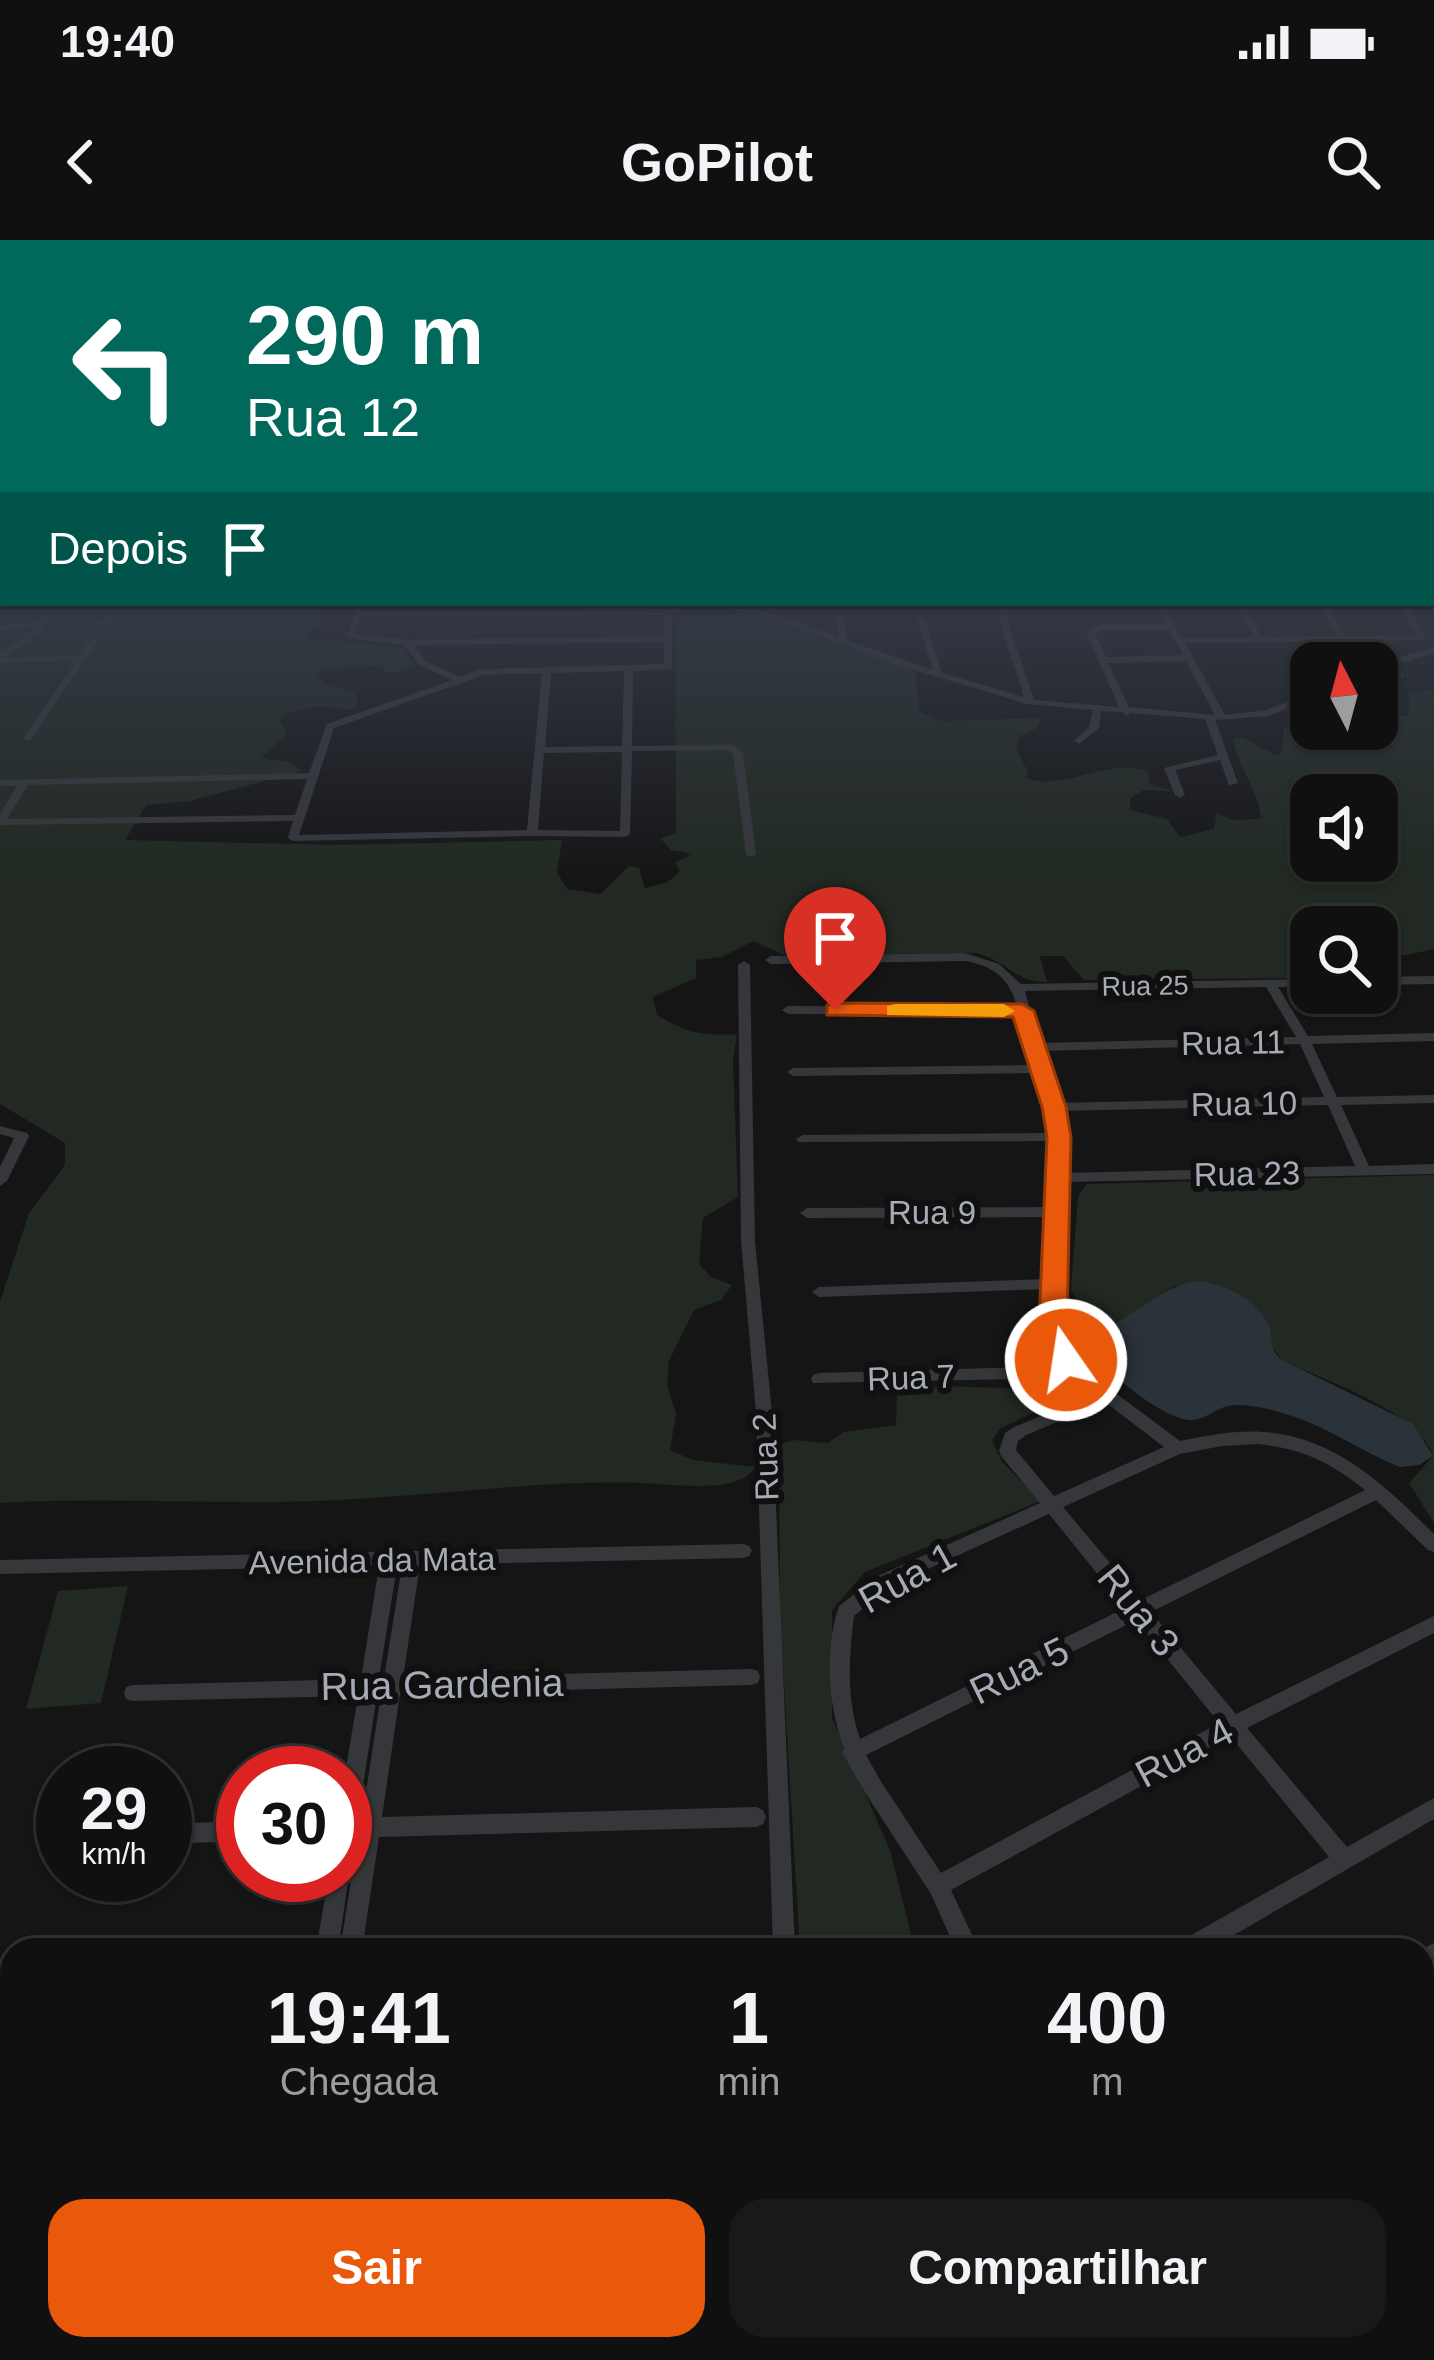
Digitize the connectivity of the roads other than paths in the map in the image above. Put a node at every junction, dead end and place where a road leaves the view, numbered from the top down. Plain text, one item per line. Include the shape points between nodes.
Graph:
1 (64, 682) edge
2 (447, 682) edge
3 (546, 682) edge
4 (629, 682) edge
5 (966, 682) edge
6 (1024, 682) edge
7 (1113, 682) edge
8 (1199, 682) edge
9 (1030, 702) junction
10 (1290, 704) edge
11 (1097, 711) junction
12 (1126, 713) junction
13 (1216, 718) junction
14 (28, 738) dead end
15 (1079, 741) dead end
16 (627, 749) junction
17 (538, 750) junction
18 (1222, 757) junction
19 (313, 776) junction
20 (0, 783) edge
21 (24, 783) junction
22 (1233, 783) dead end
23 (1180, 795) dead end
24 (300, 818) junction
25 (532, 833) junction
26 (752, 854) dead end
27 (771, 960) dead end
28 (744, 965) dead end
29 (1434, 980) edge
30 (1398, 981) edge
31 (1290, 984) edge
32 (1271, 985) junction
33 (1018, 988) junction
34 (788, 1010) dead end
35 (1022, 1011) junction
36 (1434, 1037) edge
37 (1304, 1040) junction
38 (1033, 1047) junction
39 (1039, 1069) junction
40 (793, 1072) dead end
41 (1434, 1099) edge
42 (1332, 1101) junction
43 (1054, 1107) junction
44 (0, 1130) edge
45 (1059, 1137) junction
46 (803, 1139) dead end
47 (1434, 1169) edge
48 (1364, 1170) junction
49 (1060, 1178) junction
50 (0, 1181) edge
51 (1058, 1212) junction
52 (807, 1213) dead end
53 (1053, 1284) junction
54 (819, 1292) dead end
55 (1076, 1372) junction
56 (819, 1379) dead end
57 (1104, 1396) junction
58 (1177, 1448) junction
59 (1379, 1491) junction
60 (1057, 1506) junction
61 (1434, 1545) edge
62 (743, 1551) dead end
63 (412, 1559) junction
64 (389, 1560) junction
65 (0, 1567) edge
66 (1137, 1612) junction
67 (1434, 1624) edge
68 (751, 1677) dead end
69 (366, 1684) junction
70 (393, 1685) junction
71 (133, 1693) dead end
72 (1234, 1724) junction
73 (361, 1746) edge
74 (852, 1752) junction
75 (372, 1761) edge
76 (1434, 1808) edge
77 (757, 1817) dead end
78 (372, 1827) edge
79 (1345, 1861) junction
80 (938, 1886) junction
81 (335, 1902) edge
82 (352, 1902) edge
83 (329, 1938) edge
84 (351, 1938) edge
85 (784, 1938) edge
86 (962, 1938) edge
87 (1207, 1938) edge

1 - 14 street
2 - 19 street via 330,726
3 - 17 street
4 - 16 street
5 - 9 street
6 - 9 street
7 - 12 street
8 - 13 street
9 - 11 street
10 - 13 street
11 - 12 street
11 - 15 street via 1094,728
12 - 13 street
13 - 18 street
16 - 17 street
16 - 25 street via 626,834
16 - 26 street via 735,749
17 - 25 street
18 - 22 street
18 - 23 street via 1169,768
19 - 21 street
19 - 24 street
20 - 21 street
21 - 24 street via 0,822
24 - 25 street via 293,838
27 - 33 street via 984,959
28 - 85 street, Rua 2 via 748,1241 764,1412
29 - 30 street
31 - 32 street, Rua 25
32 - 33 street, Rua 25
32 - 37 street
33 - 35 street
34 - 35 street
35 - 38 street
36 - 37 street, Rua 11
37 - 38 street, Rua 11
37 - 42 street
38 - 39 street
39 - 40 street
39 - 43 street
41 - 42 street, Rua 10
42 - 43 street, Rua 10
42 - 48 street
43 - 45 street
44 - 50 street via 20,1132
45 - 46 street
45 - 49 street
47 - 48 street, Rua 23
48 - 49 street, Rua 23
49 - 51 street
51 - 52 street, Rua 9
51 - 53 street
53 - 54 street
53 - 55 street via 1054,1336
55 - 56 street, Rua 7
55 - 57 street
57 - 58 street
57 - 60 street, Rua 3 via 1020,1431 1006,1445
58 - 59 street, Rua 1 via 1270,1435 1307,1444
58 - 60 street, Rua 1
59 - 61 street, Rua 1
59 - 66 street, Rua 5
60 - 66 street, Rua 3
60 - 74 street, Rua 1 via 884,1581 845,1612 841,1696
62 - 63 street, Avenida da Mata
63 - 64 street, Avenida da Mata
63 - 70 street
64 - 65 street, Avenida da Mata
64 - 69 street
66 - 72 street, Rua 3
66 - 74 street, Rua 5
67 - 72 street, Rua 4
68 - 70 street, Rua Gardenia
69 - 70 street, Rua Gardenia
69 - 71 street, Rua Gardenia
69 - 73 street
70 - 75 street
72 - 79 street, Rua 3
72 - 80 street, Rua 4
74 - 80 street, Rua 1
76 - 79 street
77 - 78 street
79 - 87 street
80 - 86 street, Rua 1
81 - 83 street
82 - 84 street

